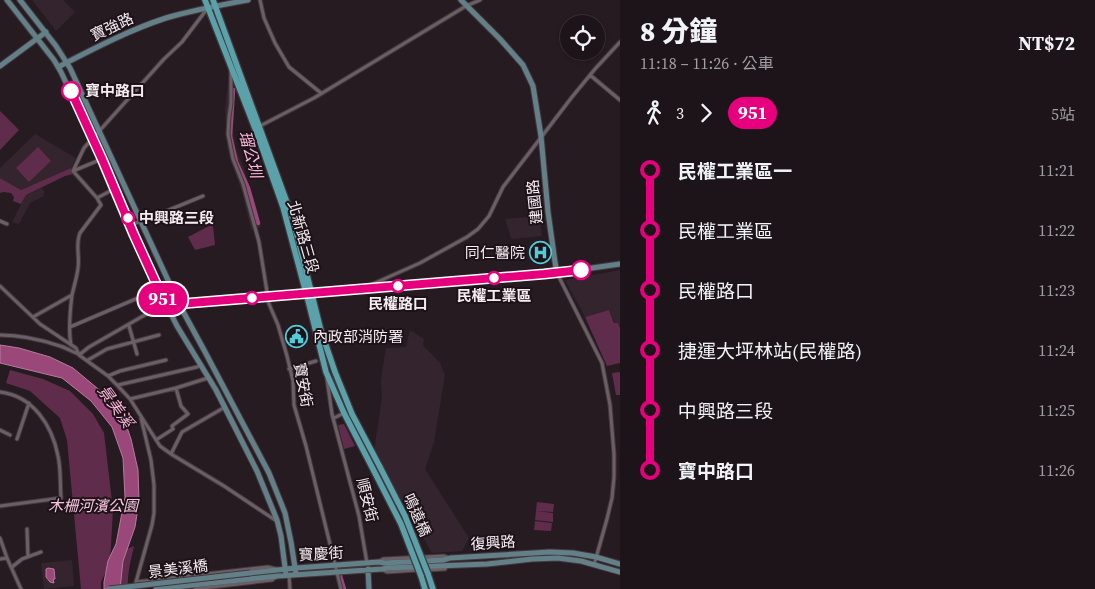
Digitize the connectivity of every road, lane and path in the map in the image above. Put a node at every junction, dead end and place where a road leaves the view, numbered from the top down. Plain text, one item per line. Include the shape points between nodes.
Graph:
1 (7, 0) edge
2 (20, 0) edge
3 (205, 0) edge
4 (212, 0) edge
5 (248, 0) edge
6 (260, 0) edge
7 (461, 0) edge
8 (480, 0) edge
9 (466, 6) junction
10 (215, 7) junction
11 (208, 8) junction
12 (46, 32) junction
13 (37, 38) junction
14 (620, 42) edge
15 (67, 62) junction
16 (0, 66) edge
17 (58, 66) junction
18 (231, 68) junction
19 (590, 75) junction
20 (321, 94) junction
21 (620, 100) edge
22 (260, 126) junction
23 (98, 131) junction
24 (541, 136) junction
25 (92, 138) junction
26 (102, 159) junction
27 (73, 171) junction
28 (115, 189) junction
29 (203, 196) dead end
30 (97, 198) junction
31 (0, 221) edge
32 (140, 221) junction
33 (6, 224) dead end
34 (130, 225) junction
35 (620, 264) edge
36 (558, 273) junction
37 (0, 286) edge
38 (159, 289) junction
39 (364, 289) junction
40 (309, 293) junction
41 (72, 295) junction
42 (268, 297) junction
43 (179, 304) junction
44 (166, 305) junction
45 (33, 317) junction
46 (128, 324) junction
47 (70, 327) junction
48 (0, 335) edge
49 (158, 335) dead end
50 (134, 342) junction
51 (72, 345) junction
52 (137, 354) dead end
53 (79, 355) junction
54 (88, 360) junction
55 (166, 360) dead end
56 (316, 361) dead end
57 (201, 365) junction
58 (289, 369) junction
59 (108, 376) junction
60 (327, 376) junction
61 (208, 378) junction
62 (117, 385) junction
63 (176, 388) junction
64 (0, 392) edge
65 (130, 399) junction
66 (346, 401) junction
67 (29, 403) junction
68 (225, 407) junction
69 (344, 413) junction
70 (140, 414) junction
71 (334, 418) junction
72 (0, 430) edge
73 (10, 435) dead end
74 (17, 438) dead end
75 (156, 440) junction
76 (171, 454) junction
77 (380, 467) joint
78 (374, 471) joint
79 (260, 478) junction
80 (282, 503) junction
81 (0, 506) edge
82 (277, 520) junction
83 (27, 529) dead end
84 (0, 538) edge
85 (41, 552) dead end
86 (28, 556) junction
87 (596, 557) junction
88 (7, 558) junction
89 (0, 560) edge
90 (367, 563) junction
91 (620, 564) edge
92 (594, 566) junction
93 (12, 567) junction
94 (296, 568) junction
95 (336, 568) junction
96 (285, 569) junction
97 (368, 570) junction
98 (620, 572) edge
99 (277, 573) junction
100 (296, 574) junction
101 (287, 575) junction
102 (250, 576) junction
103 (136, 582) junction
104 (22, 589) edge
105 (109, 589) edge
106 (138, 589) edge
107 (156, 589) edge
108 (195, 589) edge
109 (290, 589) edge
110 (341, 589) edge
111 (370, 589) edge
112 (425, 589) edge
113 (433, 589) edge

1 - 13 street
2 - 12 street
3 - 11 main road, 北新路三段
4 - 10 main road, 北新路三段
5 - 10 street, 寶強路
6 - 20 street via 275,44 289,67
7 - 9 street, 建國路
8 - 9 street
9 - 20 street
9 - 24 street, 建國路 via 523,65 533,86
10 - 11 street, 寶強路
10 - 22 main road, 北新路三段
11 - 15 street, 寶強路 via 134,30
11 - 18 main road, 北新路三段
11 - 23 street via 182,42
12 - 13 street
12 - 15 street
13 - 16 street
13 - 17 street
14 - 19 street
15 - 17 street, 寶強路
15 - 23 street
17 - 25 street
18 - 40 main road, 北新路三段 via 261,144
18 - 42 street, 寶安街 via 228,134 259,242
19 - 21 street
19 - 24 street
20 - 22 street
22 - 40 main road, 北新路三段 via 293,219
23 - 25 street
23 - 32 street
24 - 36 street, 建國路 via 554,262
24 - 39 street via 503,186 489,216 478,230 420,264
25 - 26 street
25 - 27 street
26 - 27 street
26 - 28 street
27 - 30 street
28 - 30 street
28 - 34 street
29 - 32 street
30 - 41 street via 100,205 78,238 79,266
31 - 33 street
32 - 34 street
32 - 43 street
34 - 38 street
35 - 36 street
36 - 39 street
36 - 87 street, 建國路 via 602,363 610,405 614,478
37 - 45 street
38 - 44 street
38 - 47 street
39 - 40 street
40 - 42 street
40 - 60 main road, 北新路三段
40 - 66 main road, 北新路三段
41 - 45 street
41 - 47 street
42 - 43 street
42 - 58 street, 寶安街
43 - 44 street
43 - 80 street
44 - 46 street
44 - 57 street
45 - 51 street
46 - 50 street
46 - 53 street
47 - 51 street
48 - 53 street via 43,341
49 - 50 street
50 - 52 street
50 - 54 street via 107,349
51 - 53 street
53 - 54 street
54 - 59 street
55 - 59 street
56 - 58 street
57 - 61 street
57 - 62 street
58 - 95 street, 寶安街 via 294,405
59 - 62 street
60 - 69 main road, 北新路三段
60 - 71 street, 順安街
61 - 63 street
61 - 68 street
62 - 65 street
63 - 65 street
63 - 75 street via 181,406 188,414
64 - 67 street via 14,394
65 - 70 street
66 - 69 street via 343,403
66 - 77 main road, 北新路三段
67 - 74 street
67 - 81 street via 40,413 53,435 59,457 61,498
68 - 76 street via 182,432
68 - 79 street
69 - 71 street
69 - 78 main road, 北新路三段
70 - 75 street
70 - 103 street via 151,460 154,503 152,525
71 - 90 street, 順安街 via 359,516
72 - 73 street
75 - 76 street
76 - 82 street
77 - 113 main road, 鳴遠橋, bridge via 405,516
78 - 112 main road, 鳴遠橋, bridge via 400,524
79 - 80 street via 265,482 275,506
79 - 82 street
80 - 94 street
82 - 96 street
83 - 86 street
84 - 88 street
85 - 86 street
86 - 93 street
87 - 90 street, 復興路 via 550,552
87 - 91 street, 復興路
87 - 92 street, 建國路
88 - 89 street
88 - 93 street
90 - 95 street, 寶慶街
90 - 97 street, 順安街
92 - 97 street, 復興路 via 558,558
92 - 98 street, 復興路
93 - 104 street
94 - 95 street, 寶慶街
94 - 96 street, 寶慶街
94 - 100 street
95 - 97 street, 寶慶街
95 - 100 street, 寶慶街
95 - 110 street, 寶安街
96 - 99 street, 寶慶街
96 - 101 street
97 - 111 street, 順安街
99 - 101 street, 寶慶街
99 - 102 street, 寶慶街
99 - 103 street, 寶慶街 via 268,567
99 - 108 street, 寶慶街 via 272,580
100 - 101 street, 寶慶街
101 - 109 street
102 - 105 street, 景美溪橋, bridge
102 - 107 street, 景美溪橋
103 - 106 street

